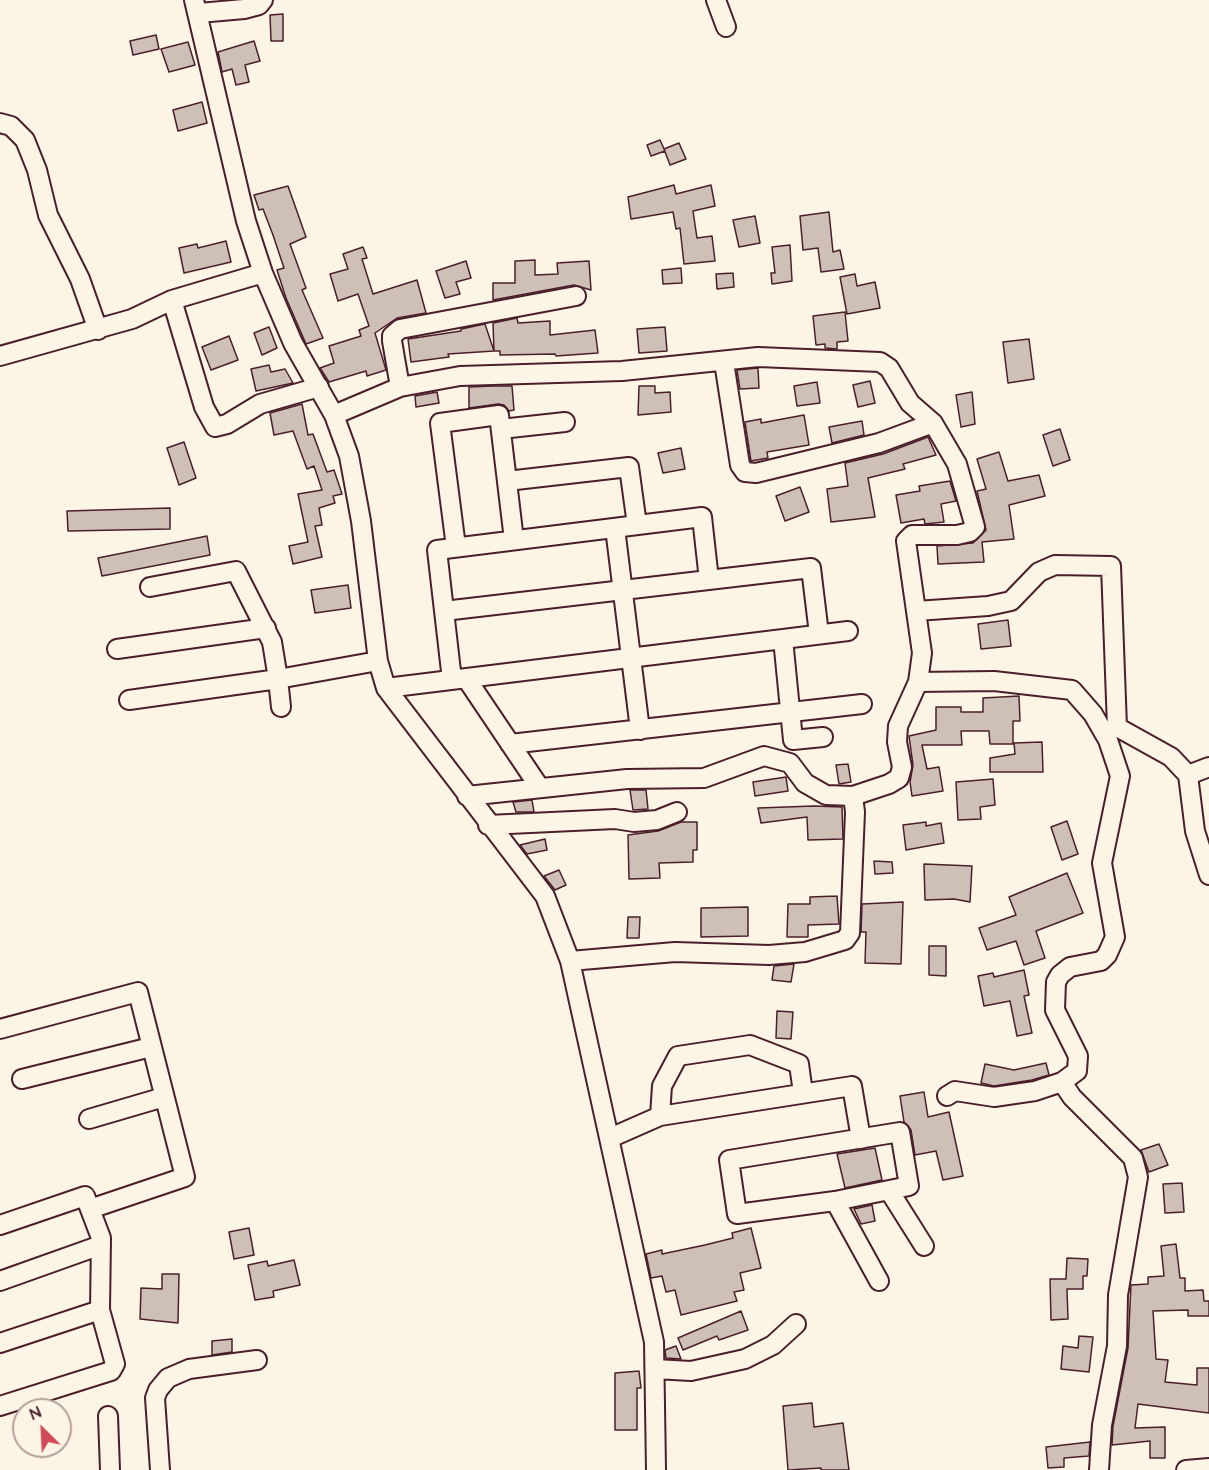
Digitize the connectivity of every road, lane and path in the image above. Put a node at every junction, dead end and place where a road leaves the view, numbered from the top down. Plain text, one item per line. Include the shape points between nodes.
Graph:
1 (263, 0) edge
2 (716, 0) edge
3 (197, 7) edge
4 (726, 27) dead end
5 (0, 123) edge
6 (263, 273) junction
7 (576, 296) dead end
8 (172, 300) junction
9 (98, 330) junction
10 (0, 356) edge
11 (724, 362) junction
12 (319, 387) junction
13 (400, 387) junction
14 (334, 415) junction
15 (565, 422) dead end
16 (933, 423) junction
17 (501, 429) junction
18 (507, 481) junction
19 (637, 525) junction
20 (615, 528) junction
21 (514, 540) junction
22 (456, 547) junction
23 (710, 580) junction
24 (150, 587) dead end
25 (622, 590) junction
26 (444, 611) junction
27 (916, 611) junction
28 (266, 628) junction
29 (848, 631) dead end
30 (819, 634) junction
31 (783, 639) junction
32 (117, 649) dead end
33 (631, 657) junction
34 (378, 661) junction
35 (279, 679) junction
36 (459, 679) junction
37 (918, 682) junction
38 (386, 688) junction
39 (129, 700) dead end
40 (862, 704) dead end
41 (281, 707) dead end
42 (790, 712) junction
43 (640, 730) junction
44 (823, 737) dead end
45 (510, 744) junction
46 (1209, 767) edge
47 (1188, 775) junction
48 (540, 788) junction
49 (467, 796) junction
50 (853, 796) junction
51 (678, 812) dead end
52 (488, 825) junction
53 (1202, 829) edge
54 (1209, 875) edge
55 (570, 961) junction
56 (0, 1029) edge
57 (151, 1047) junction
58 (22, 1079) dead end
59 (1062, 1082) junction
60 (803, 1093) junction
61 (947, 1096) dead end
62 (164, 1097) junction
63 (660, 1116) junction
64 (89, 1119) dead end
65 (610, 1138) junction
66 (861, 1139) junction
67 (891, 1192) junction
68 (835, 1201) junction
69 (90, 1209) junction
70 (0, 1225) edge
71 (101, 1245) junction
72 (924, 1246) dead end
73 (0, 1281) edge
74 (879, 1281) dead end
75 (100, 1310) junction
76 (796, 1324) dead end
77 (0, 1343) edge
78 (257, 1360) dead end
79 (655, 1369) junction
80 (0, 1406) edge
81 (108, 1416) dead end
82 (1209, 1468) edge
83 (110, 1470) edge
84 (160, 1470) edge
85 (656, 1470) edge
86 (1099, 1470) edge
87 (1186, 1470) edge

1 - 3 street via 244,9
2 - 4 street
3 - 6 street via 246,221
5 - 9 street via 11,126 25,140 48,215 80,279
6 - 8 street
6 - 12 street via 293,343
7 - 13 street via 394,332
8 - 9 street
8 - 12 street via 204,407 215,427 260,404
9 - 10 street
11 - 13 street via 622,371 460,376
11 - 16 street via 759,357 880,362 889,368 910,403
11 - 16 street via 740,465 745,472 756,473 879,443
12 - 14 street
13 - 14 street
14 - 34 street via 349,456 361,521
15 - 17 street
16 - 27 street via 957,464 975,527 957,535 908,538 905,546
17 - 18 street
17 - 22 street via 499,415 440,423
18 - 19 street via 629,467
18 - 21 street
19 - 20 street
19 - 23 street via 702,518
20 - 21 street
20 - 25 street
21 - 22 street
22 - 26 street via 437,550
23 - 25 street
23 - 30 street via 811,568
24 - 28 street via 236,571
25 - 26 street
25 - 33 street
26 - 36 street
27 - 37 street via 922,653
27 - 47 street via 1011,601 1039,572 1055,565 1111,566 1118,727 1171,757
28 - 32 street
28 - 35 street
29 - 30 street
30 - 31 street
31 - 33 street
31 - 42 street
33 - 36 street
33 - 43 street
34 - 35 street
34 - 38 street
35 - 39 street
35 - 41 street
36 - 38 street
36 - 45 street
37 - 50 street via 898,726 902,767 899,778
37 - 59 street via 994,681 1072,690 1093,714 1108,740 1120,776 1102,863 1115,937 1101,961 1070,967 1056,982 1054,1010 1079,1065
38 - 49 street
40 - 42 street
42 - 43 street
42 - 44 street via 793,740
43 - 45 street
45 - 48 street
46 - 47 street
47 - 53 street
48 - 49 street
48 - 50 street via 627,779 704,778 764,756 790,763 806,783 826,795
49 - 52 street
50 - 55 street via 850,933 845,940 796,953 675,952
51 - 52 street via 657,820 634,822 615,819
52 - 55 street via 545,896
53 - 54 street
55 - 65 street
56 - 57 street via 138,992
57 - 58 street
57 - 62 street
59 - 61 street via 994,1097 955,1091
59 - 86 street via 1072,1098 1133,1158 1138,1177 1118,1295 1117,1346 1102,1425
60 - 63 street
60 - 63 street via 799,1064 750,1045 678,1056 662,1086
60 - 66 street via 852,1086
62 - 64 street
62 - 69 street via 185,1177
63 - 65 street
65 - 79 street via 654,1342
66 - 67 street via 900,1132 909,1186
66 - 68 street via 729,1160 737,1214
67 - 68 street
67 - 72 street
68 - 74 street
69 - 70 street via 83,1196
69 - 71 street
71 - 73 street
71 - 75 street
75 - 77 street
75 - 80 street via 115,1368
76 - 79 street via 773,1346 745,1359 691,1371
78 - 84 street via 189,1369 168,1378 155,1398
79 - 85 street
81 - 83 street
82 - 87 street

